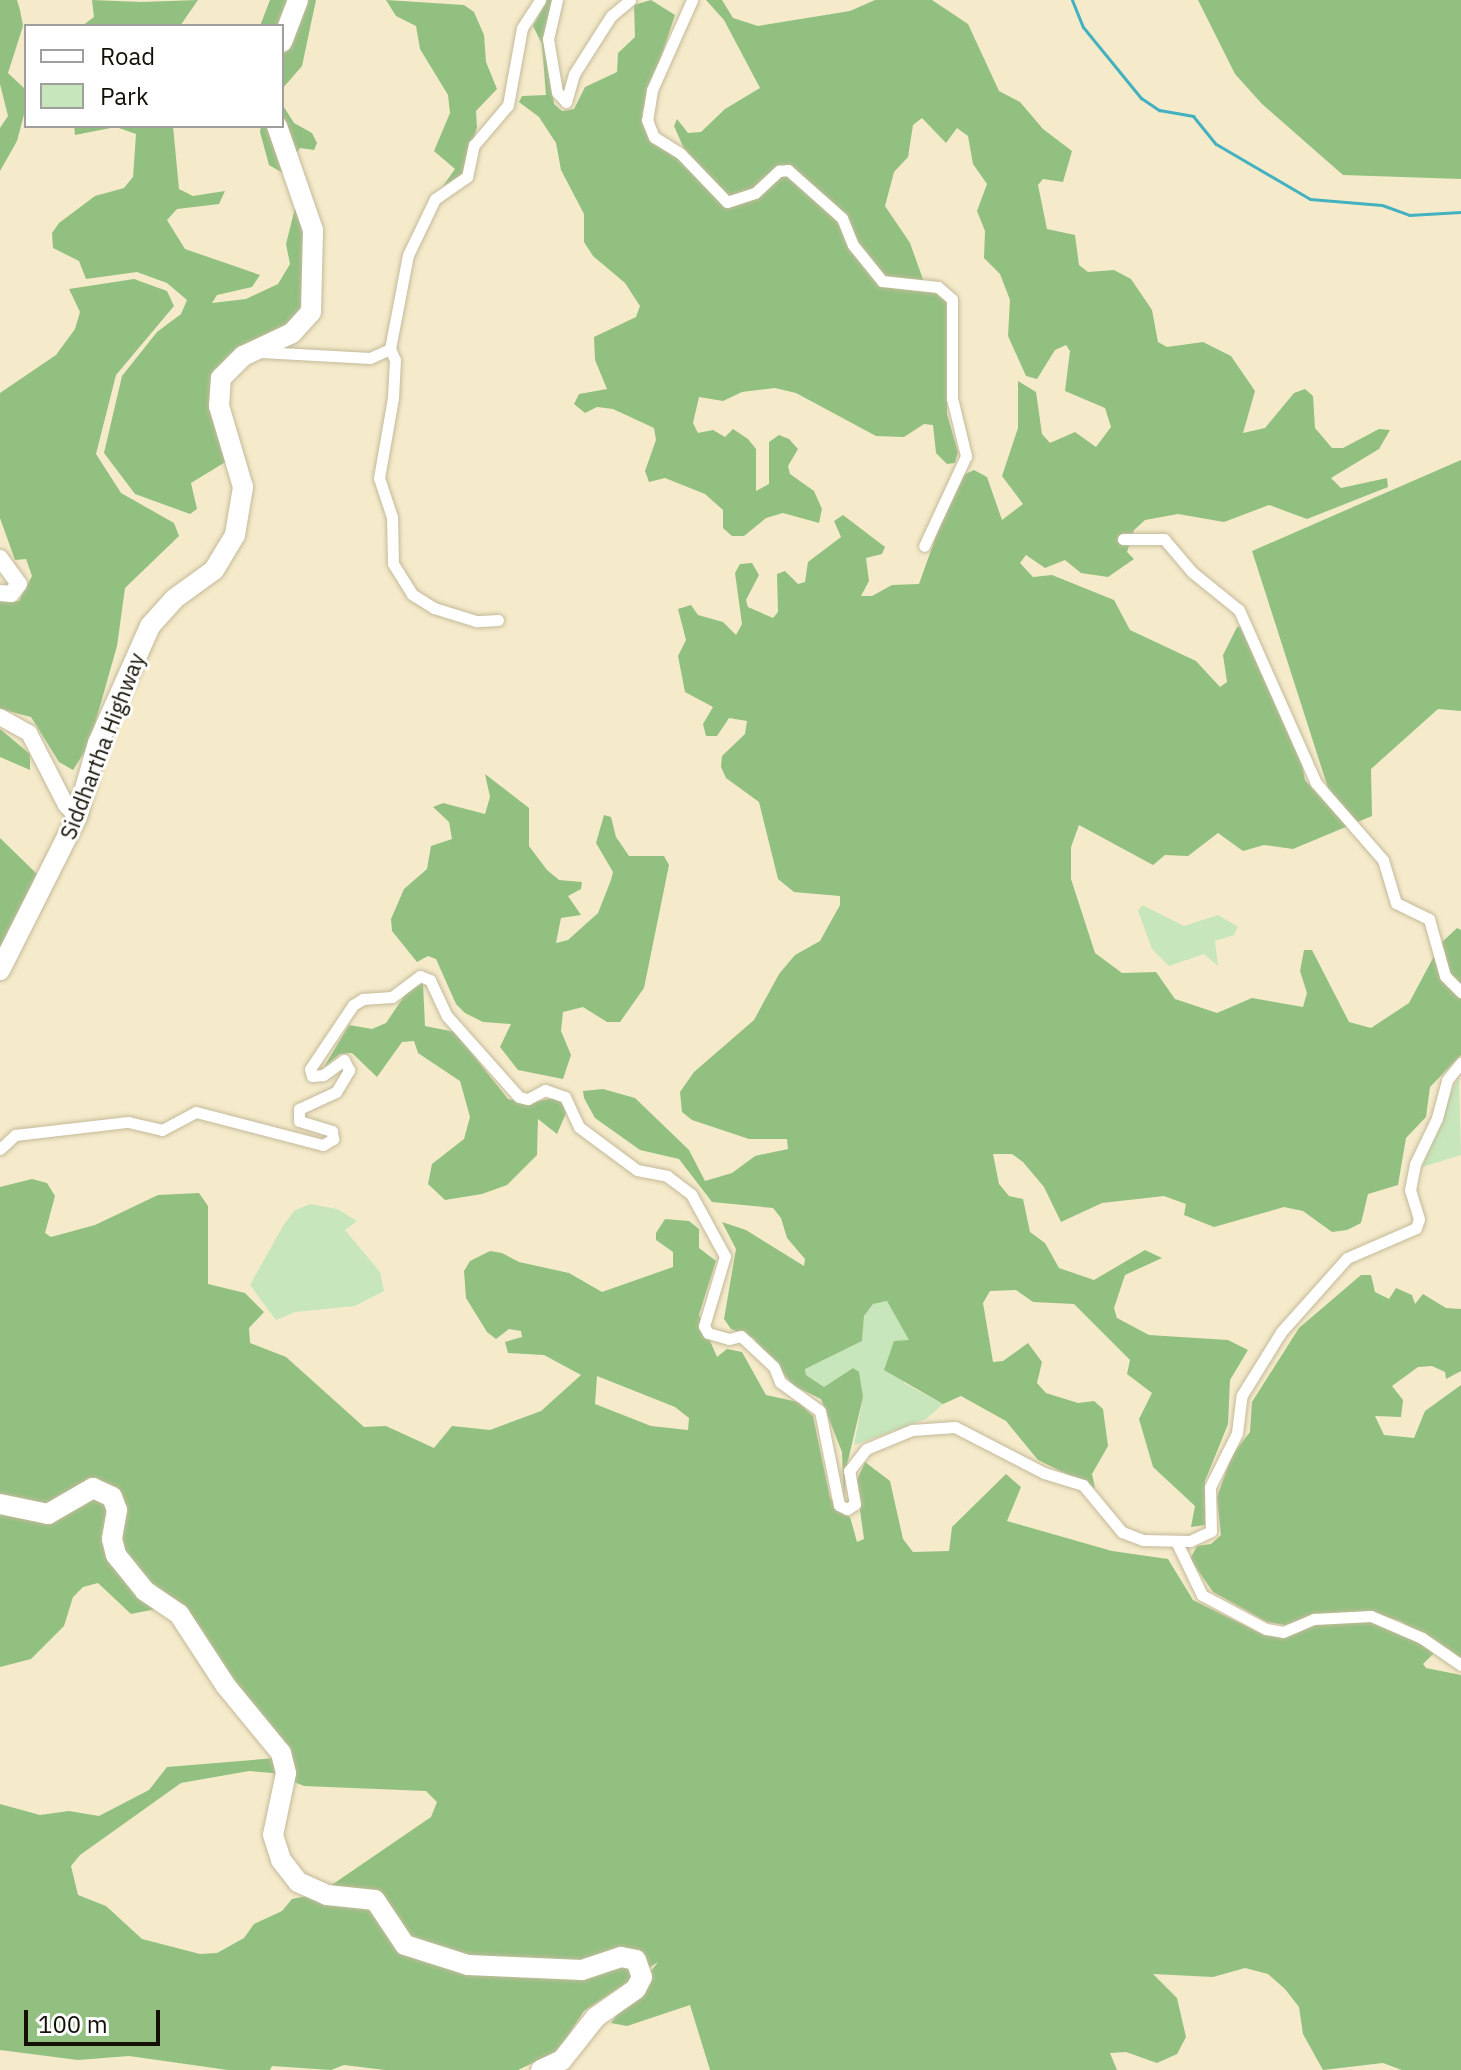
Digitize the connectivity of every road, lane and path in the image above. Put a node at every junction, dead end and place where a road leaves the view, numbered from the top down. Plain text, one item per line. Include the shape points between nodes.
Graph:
1 (298, 0) edge
2 (540, 0) edge
3 (557, 0) edge
4 (630, 0) edge
5 (692, 0) edge
6 (284, 37) edge
7 (278, 128) edge
8 (256, 349) junction
9 (390, 349) junction
10 (1123, 539) dead end
11 (924, 546) dead end
12 (0, 558) edge
13 (0, 593) edge
14 (498, 620) dead end
15 (0, 717) edge
16 (77, 817) junction
17 (0, 970) edge
18 (1461, 992) edge
19 (1461, 1063) edge
20 (0, 1149) edge
21 (0, 1504) edge
22 (1176, 1541) junction
23 (1461, 1665) edge
24 (541, 2070) edge

1 - 6 highway
2 - 9 street via 522,28 508,105 474,145 467,177 435,199 411,247
3 - 4 street via 548,39 557,92 566,102 574,74 611,16
5 - 11 street via 649,101 648,124 656,139 681,154 727,202 755,193 779,171 788,170 842,218 853,245 882,281 938,287 952,299 952,398 966,456
7 - 8 highway, Siddhartha Highway via 313,230 315,288 311,312 300,327
8 - 9 street via 370,358
8 - 16 highway, Siddhartha Highway via 226,371 217,391 243,487 235,535 214,570 174,599 150,626 98,743
9 - 14 street via 395,360 393,398 379,478 392,517 393,563 412,594 427,605 476,621
10 - 18 street via 1164,539 1192,572 1239,610 1316,783 1383,860 1396,903 1429,919 1445,976
12 - 13 street via 19,584 11,594
15 - 16 street via 29,733
16 - 17 highway, Siddhartha Highway
19 - 22 street via 1447,1080 1437,1118 1415,1164 1410,1190 1419,1219 1416,1228 1347,1258 1281,1332 1242,1395 1237,1433 1210,1487 1211,1531
20 - 22 street via 15,1135 128,1122 162,1130 196,1112 323,1145 333,1139 332,1131 299,1121 299,1109 336,1092 349,1070 344,1060 323,1075 312,1076 310,1069 353,1005 392,997 420,976 430,980 447,1016 519,1097 528,1099 545,1090 565,1097 579,1127 637,1170 667,1176 691,1194 725,1256 704,1326 708,1333 729,1339 741,1336 774,1367 780,1382 820,1411 839,1505 847,1509 855,1504 849,1471 866,1449 912,1430 955,1427 1044,1473 1083,1485 1122,1532 1143,1540
21 - 24 highway via 48,1514 93,1488 112,1497 117,1510 112,1539 116,1555 145,1591 179,1614 226,1686 281,1753 286,1773 273,1835 281,1860 298,1882 327,1895 375,1900 405,1945 452,1962 570,1970 621,1957 636,1960 642,1977 636,1989 596,2017 562,2060
22 - 23 street via 1205,1598 1266,1629 1283,1632 1314,1619 1371,1616 1422,1638

